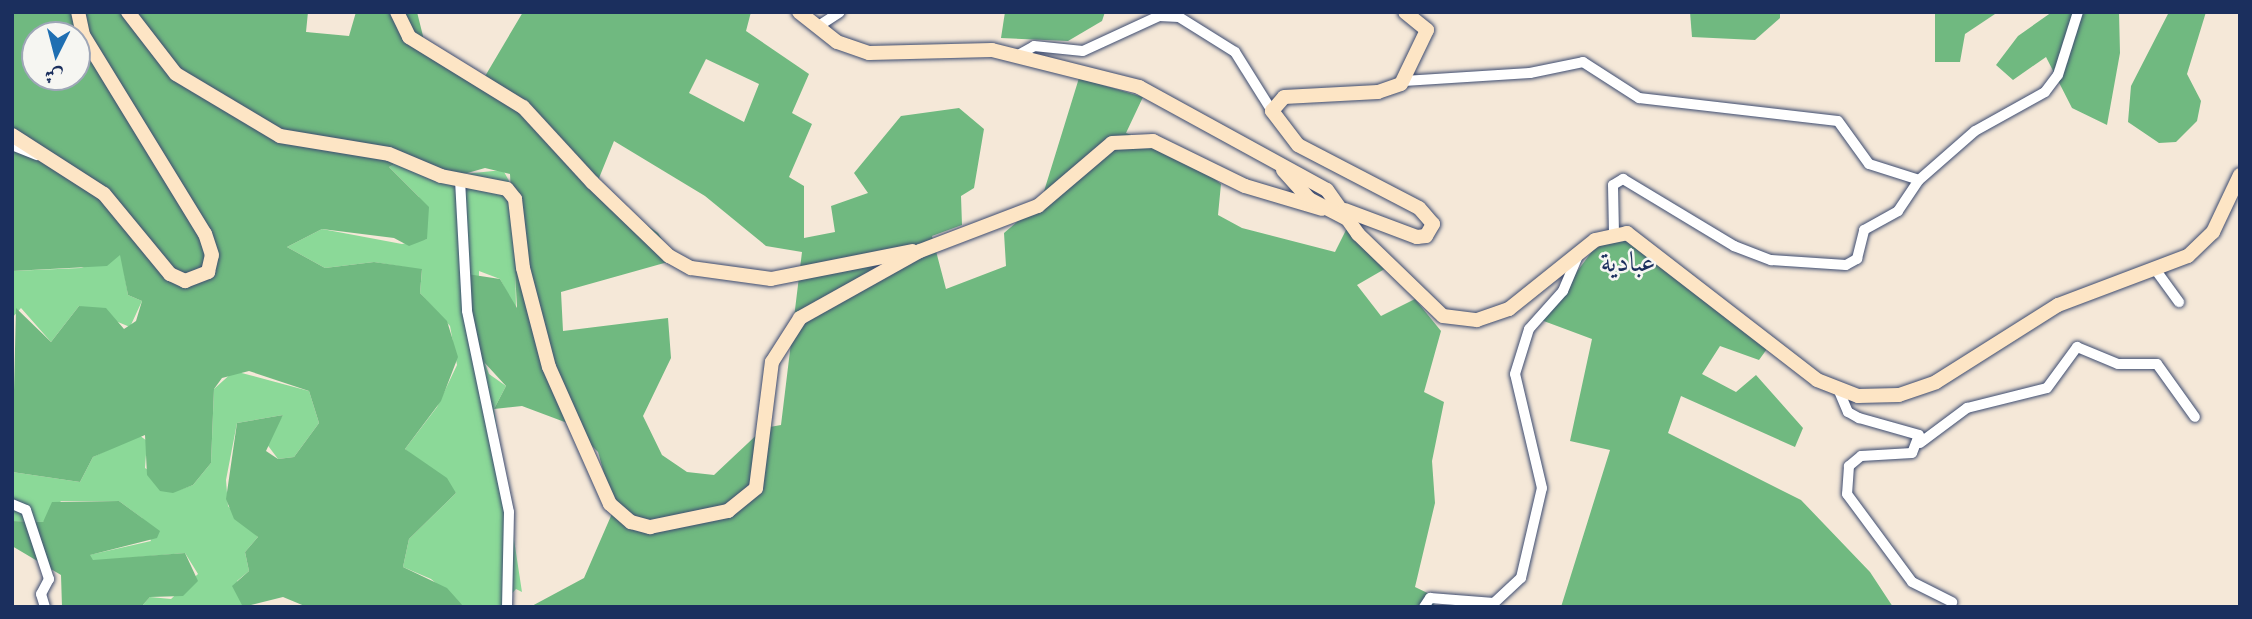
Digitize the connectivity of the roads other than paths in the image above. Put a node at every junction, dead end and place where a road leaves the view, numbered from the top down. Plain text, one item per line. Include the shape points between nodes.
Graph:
1 (78, 12) edge
2 (128, 12) edge
3 (397, 12) edge
4 (799, 12) edge
5 (840, 12) edge
6 (1405, 12) edge
7 (2078, 12) edge
8 (817, 27) junction
9 (1018, 55) junction
10 (1404, 80) junction
11 (1272, 111) junction
12 (12, 135) edge
13 (12, 145) edge
14 (42, 153) junction
15 (1280, 167) junction
16 (2240, 175) edge
17 (460, 180) junction
18 (1919, 180) junction
19 (1322, 209) junction
20 (1347, 215) junction
21 (1615, 233) junction
22 (920, 251) junction
23 (1578, 255) junction
24 (2155, 269) junction
25 (2179, 302) dead end
26 (1839, 391) junction
27 (2195, 417) dead end
28 (1920, 443) junction
29 (12, 504) edge
30 (1952, 602) dead end
31 (45, 607) edge
32 (507, 607) edge
33 (1424, 607) edge

1 - 14 street via 83,35 205,234 212,256 208,272 185,281 170,274 104,194
2 - 17 street via 176,74 280,136 389,154
3 - 22 street via 409,37 523,107 600,190 669,256 691,268 771,279
4 - 8 street
5 - 8 street
6 - 10 street via 1427,30
7 - 18 street via 2058,75 2045,92 1975,131
8 - 9 street via 869,53 946,48
9 - 11 street via 1034,46 1083,51 1159,16 1179,17 1236,52
9 - 15 street via 1139,87
10 - 11 street via 1378,92 1284,97
10 - 18 street via 1530,73 1583,62 1639,98 1838,121 1869,164
11 - 20 street via 1298,145 1419,208 1433,224 1426,236 1417,237
12 - 14 street
13 - 14 street via 33,156
15 - 19 street
15 - 20 street via 1328,190
16 - 24 street via 2202,245
17 - 22 street via 502,186 515,200 526,278 549,368 610,504 631,523 650,527 729,510 748,498 761,476 772,362 788,331 814,307
17 - 32 street via 467,311 509,512
18 - 21 street via 1898,211 1864,230 1857,259 1846,265 1772,260 1734,246 1623,179 1613,185
19 - 20 street
19 - 22 street via 1245,186 1153,141 1125,139 1100,150 1023,215
20 - 23 street via 1424,304 1461,320 1509,309
21 - 23 street
21 - 26 street via 1636,237
23 - 33 street via 1563,290 1529,329 1515,374 1542,488 1521,578 1494,603 1430,598
24 - 25 street
24 - 26 street via 2058,305 1936,382 1879,398
26 - 28 street via 1848,412 1907,429
27 - 28 street via 2157,363 2118,364 2077,347 2047,388 1967,408
28 - 30 street via 1912,453 1861,456 1849,466 1847,494 1912,582
29 - 31 street via 26,510 49,579 41,594

